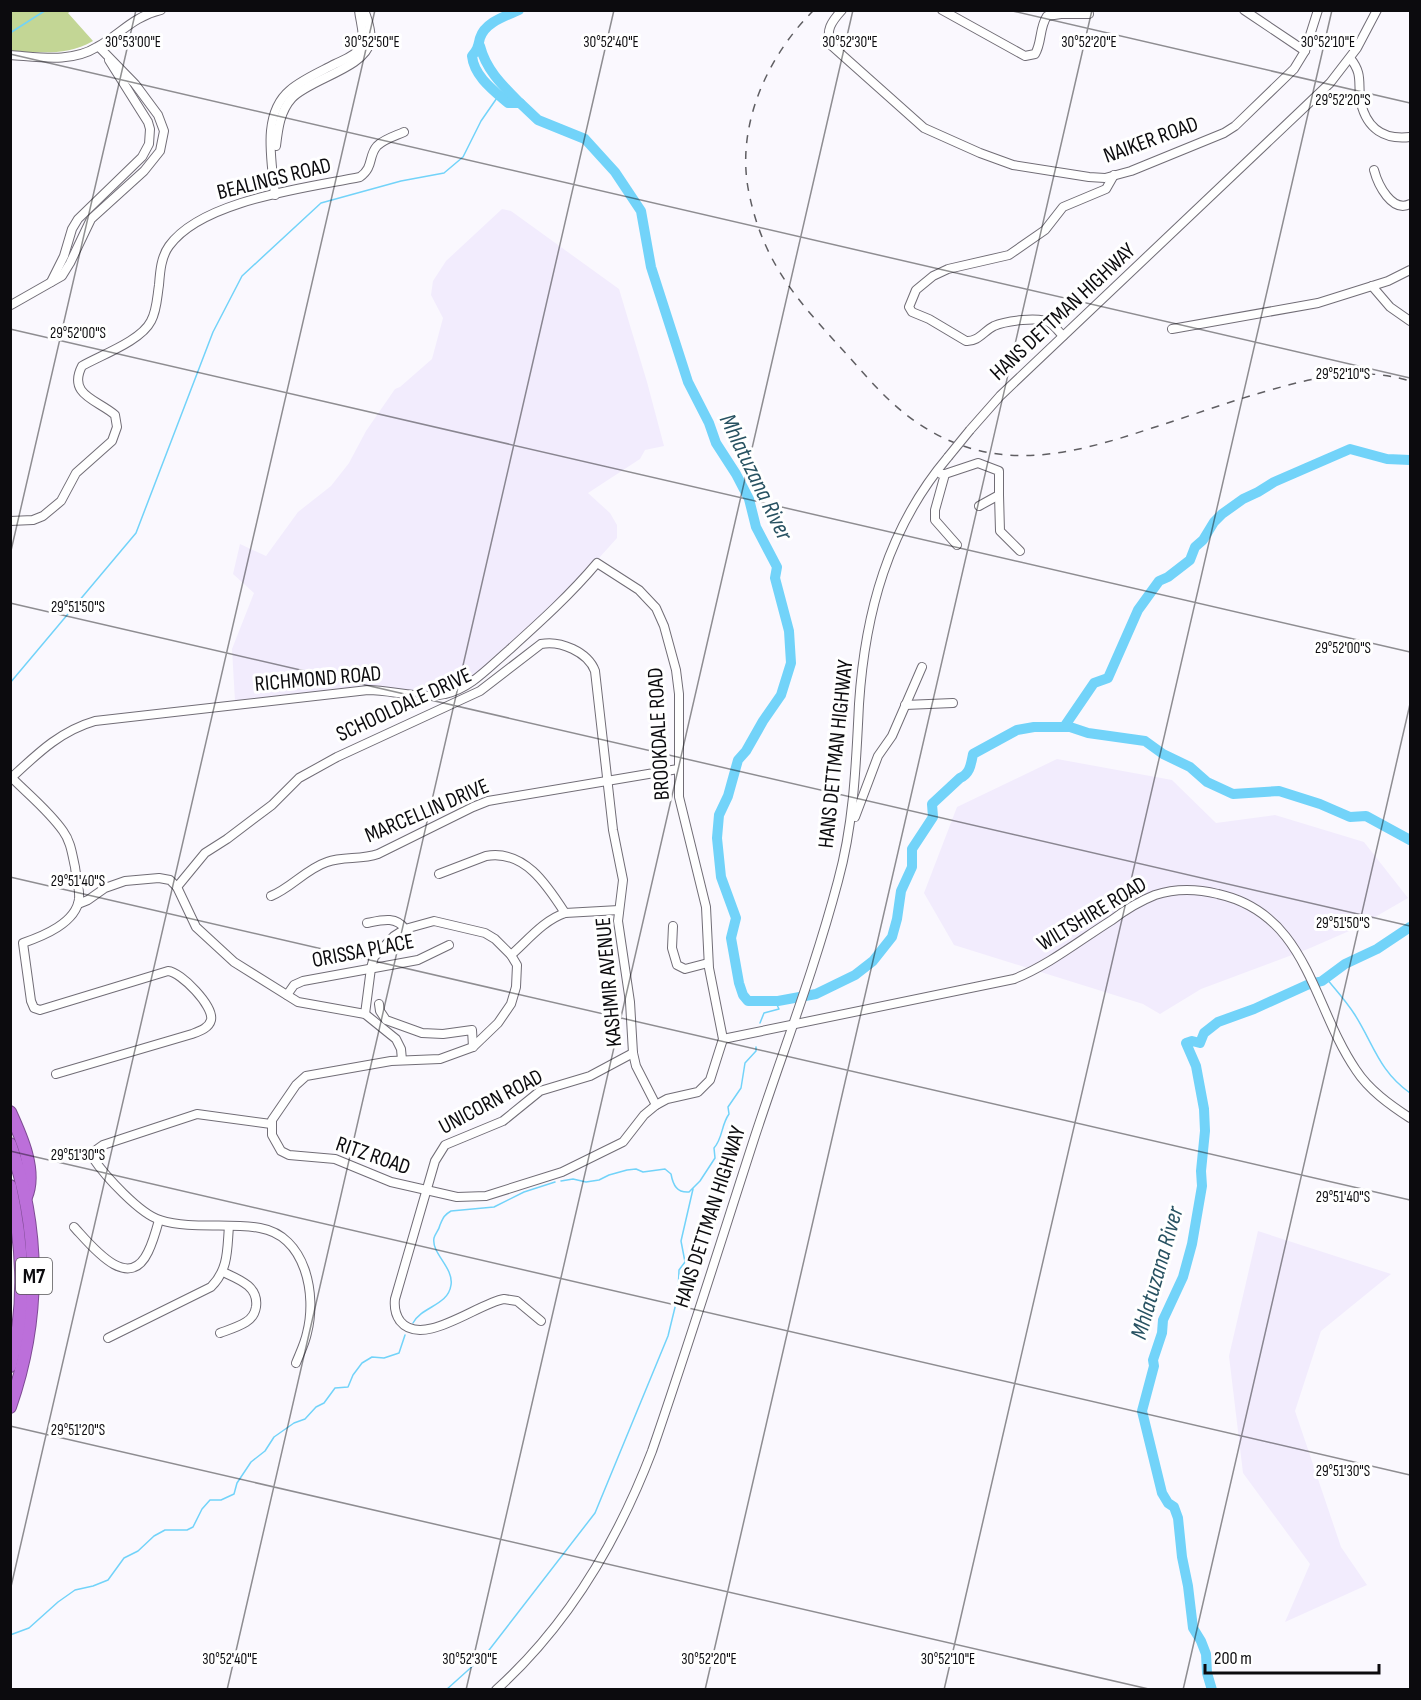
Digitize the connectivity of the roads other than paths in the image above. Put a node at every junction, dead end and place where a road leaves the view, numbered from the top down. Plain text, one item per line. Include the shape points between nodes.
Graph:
1 (161, 10) edge
2 (359, 10) edge
3 (364, 10) edge
4 (842, 10) edge
5 (942, 10) edge
6 (1244, 10) edge
7 (1318, 10) edge
8 (1377, 10) edge
9 (1089, 14) dead end
10 (99, 47) junction
11 (1305, 51) junction
12 (107, 54) junction
13 (10, 55) edge
14 (1350, 58) junction
15 (404, 132) dead end
16 (1410, 138) edge
17 (1374, 171) dead end
18 (1114, 175) junction
19 (276, 195) junction
20 (1410, 204) edge
21 (1410, 270) edge
22 (51, 282) junction
23 (1372, 286) junction
24 (11, 305) edge
25 (1410, 321) edge
26 (1172, 328) dead end
27 (1063, 336) junction
28 (934, 473) junction
29 (945, 474) junction
30 (999, 495) junction
31 (979, 506) dead end
32 (10, 521) edge
33 (957, 546) dead end
34 (1020, 551) dead end
35 (597, 562) joint
36 (922, 667) dead end
37 (952, 703) dead end
38 (905, 705) junction
39 (678, 769) junction
40 (11, 778) edge
41 (607, 780) junction
42 (849, 832) junction
43 (439, 874) dead end
44 (177, 887) junction
45 (271, 896) dead end
46 (78, 904) junction
47 (619, 910) junction
48 (565, 913) junction
49 (367, 923) dead end
50 (673, 926) dead end
51 (405, 930) junction
52 (448, 945) dead end
53 (511, 955) junction
54 (708, 963) junction
55 (371, 968) junction
56 (287, 995) junction
57 (379, 1004) dead end
58 (365, 1014) junction
59 (794, 1026) junction
60 (723, 1039) junction
61 (473, 1047) junction
62 (633, 1053) junction
63 (402, 1060) junction
64 (56, 1074) dead end
65 (656, 1104) junction
66 (10, 1112) edge
67 (1410, 1118) edge
68 (271, 1124) junction
69 (10, 1144) edge
70 (10, 1186) edge
71 (424, 1191) junction
72 (26, 1198) junction
73 (10, 1215) edge
74 (159, 1220) junction
75 (229, 1226) junction
76 (74, 1227) dead end
77 (223, 1272) junction
78 (22, 1274) junction
79 (541, 1321) dead end
80 (220, 1333) dead end
81 (108, 1338) dead end
82 (296, 1363) dead end
83 (10, 1366) edge
84 (10, 1407) edge
85 (496, 1689) edge

1 - 10 street via 125,26
2 - 19 street via 363,42 357,52 292,88 278,105 272,135
3 - 19 street via 371,39 365,53 301,91 282,114 276,147
4 - 18 street, NAIKER ROAD via 829,29 832,46 924,128 1013,165 1089,177
5 - 9 street via 1025,56 1038,51 1047,16
6 - 11 street
7 - 11 street, NAIKER ROAD
8 - 14 street, HANS DETTMAN HIGHWAY
10 - 12 street
10 - 13 street via 72,57
11 - 18 street, NAIKER ROAD via 1294,69 1235,126
12 - 22 street via 148,122 149,144 136,163 78,219
12 - 22 street via 158,115 164,131 163,143 155,159 91,219 66,271
14 - 16 street via 1359,71 1361,104 1374,127 1391,138
14 - 27 street, HANS DETTMAN HIGHWAY via 1312,102
15 - 19 street, BEALINGS ROAD via 375,148 368,170 360,177
17 - 20 street via 1388,197 1400,206
18 - 27 street via 1106,189 1063,207 1045,230 1009,255 933,276 916,290 909,307 966,341 1002,323 1034,319 1050,322
19 - 32 street, BEALINGS ROAD via 212,213 185,229 168,248 149,325 137,336 82,366 78,376 83,393 115,415 117,427 112,441 76,473 53,509 33,520
21 - 23 street
22 - 24 street
23 - 25 street via 1390,307
23 - 26 street via 1318,303
27 - 28 street, HANS DETTMAN HIGHWAY, bridge via 1000,396
28 - 29 street
28 - 42 street, HANS DETTMAN HIGHWAY via 893,544 872,610 861,680
29 - 30 street via 978,463 999,471
29 - 33 street via 935,520
30 - 31 street
30 - 34 street via 1000,531
35 - 39 street, BROOKDALE ROAD via 639,590 661,616 678,683
35 - 40 street, RICHMOND ROAD via 555,608 456,691 434,696 368,690 95,721 59,736
36 - 38 street
37 - 38 street
38 - 42 street via 879,756
39 - 41 street, MARCELLIN DRIVE
39 - 54 street, BROOKDALE ROAD via 681,807 706,907
40 - 46 street via 66,835 78,883
41 - 44 street, SCHOOLDALE DRIVE via 593,666 583,655 560,645 541,644 480,691 299,778 272,805 205,853
41 - 45 street, MARCELLIN DRIVE via 482,803 378,854 324,863
41 - 47 street, KASHMIR AVENUE via 623,880
42 - 59 street, HANS DETTMAN HIGHWAY via 838,885
43 - 48 street via 494,854 511,856 535,873
44 - 46 street via 165,878 125,881
44 - 56 street via 201,932 239,965
46 - 64 street via 66,920 23,943 31,1001 37,1010 168,971 182,977 206,1003 211,1015 208,1026 192,1034
47 - 48 street
47 - 62 street, KASHMIR AVENUE
48 - 53 street via 546,923
49 - 51 street via 394,921
50 - 54 street via 672,948 677,965 684,969
51 - 53 street via 441,922 485,933
51 - 55 street via 374,957
52 - 55 street, ORISSA PLACE via 418,960
53 - 61 street via 518,970 511,1004
54 - 60 street, BROOKDALE ROAD
55 - 56 street, ORISSA PLACE via 298,982
55 - 58 street
56 - 58 street via 303,1003
57 - 61 street via 386,1020 422,1033 472,1030
58 - 63 street via 396,1039
59 - 60 street, WILTSHIRE ROAD
59 - 67 street, WILTSHIRE ROAD via 1014,980 1155,895 1209,891 1251,906 1279,927 1302,958 1359,1074 1377,1094
59 - 85 street, HANS DETTMAN HIGHWAY via 656,1441 636,1490 580,1593 545,1638
60 - 65 street via 715,1070 705,1087
61 - 63 street via 440,1059
62 - 65 street, KASHMIR AVENUE
62 - 71 street, UNICORN ROAD via 590,1076 540,1091 503,1121 445,1145
63 - 68 street via 306,1076 282,1102
65 - 71 street, RITZ ROAD via 623,1142 562,1172 486,1196 450,1197
66 - 72 highway via 30,1172
68 - 71 street, RITZ ROAD via 277,1147 285,1154 335,1159 390,1182
68 - 74 street via 197,1114 102,1145 94,1152 96,1163 136,1207
69 - 72 highway, M7
70 - 78 highway, M7
71 - 79 street, UNICORN ROAD via 395,1299 395,1310 404,1325 418,1330 437,1327 504,1299 517,1300
72 - 84 highway, M7 via 34,1270 32,1314 25,1357
73 - 78 highway
74 - 75 street
74 - 76 street via 148,1254 136,1265 123,1268 106,1260
75 - 77 street
75 - 82 street via 271,1230 286,1240 299,1257 311,1304 308,1332
77 - 80 street via 250,1288 256,1305 246,1322
77 - 81 street via 203,1292
78 - 83 highway, M7 via 21,1305

